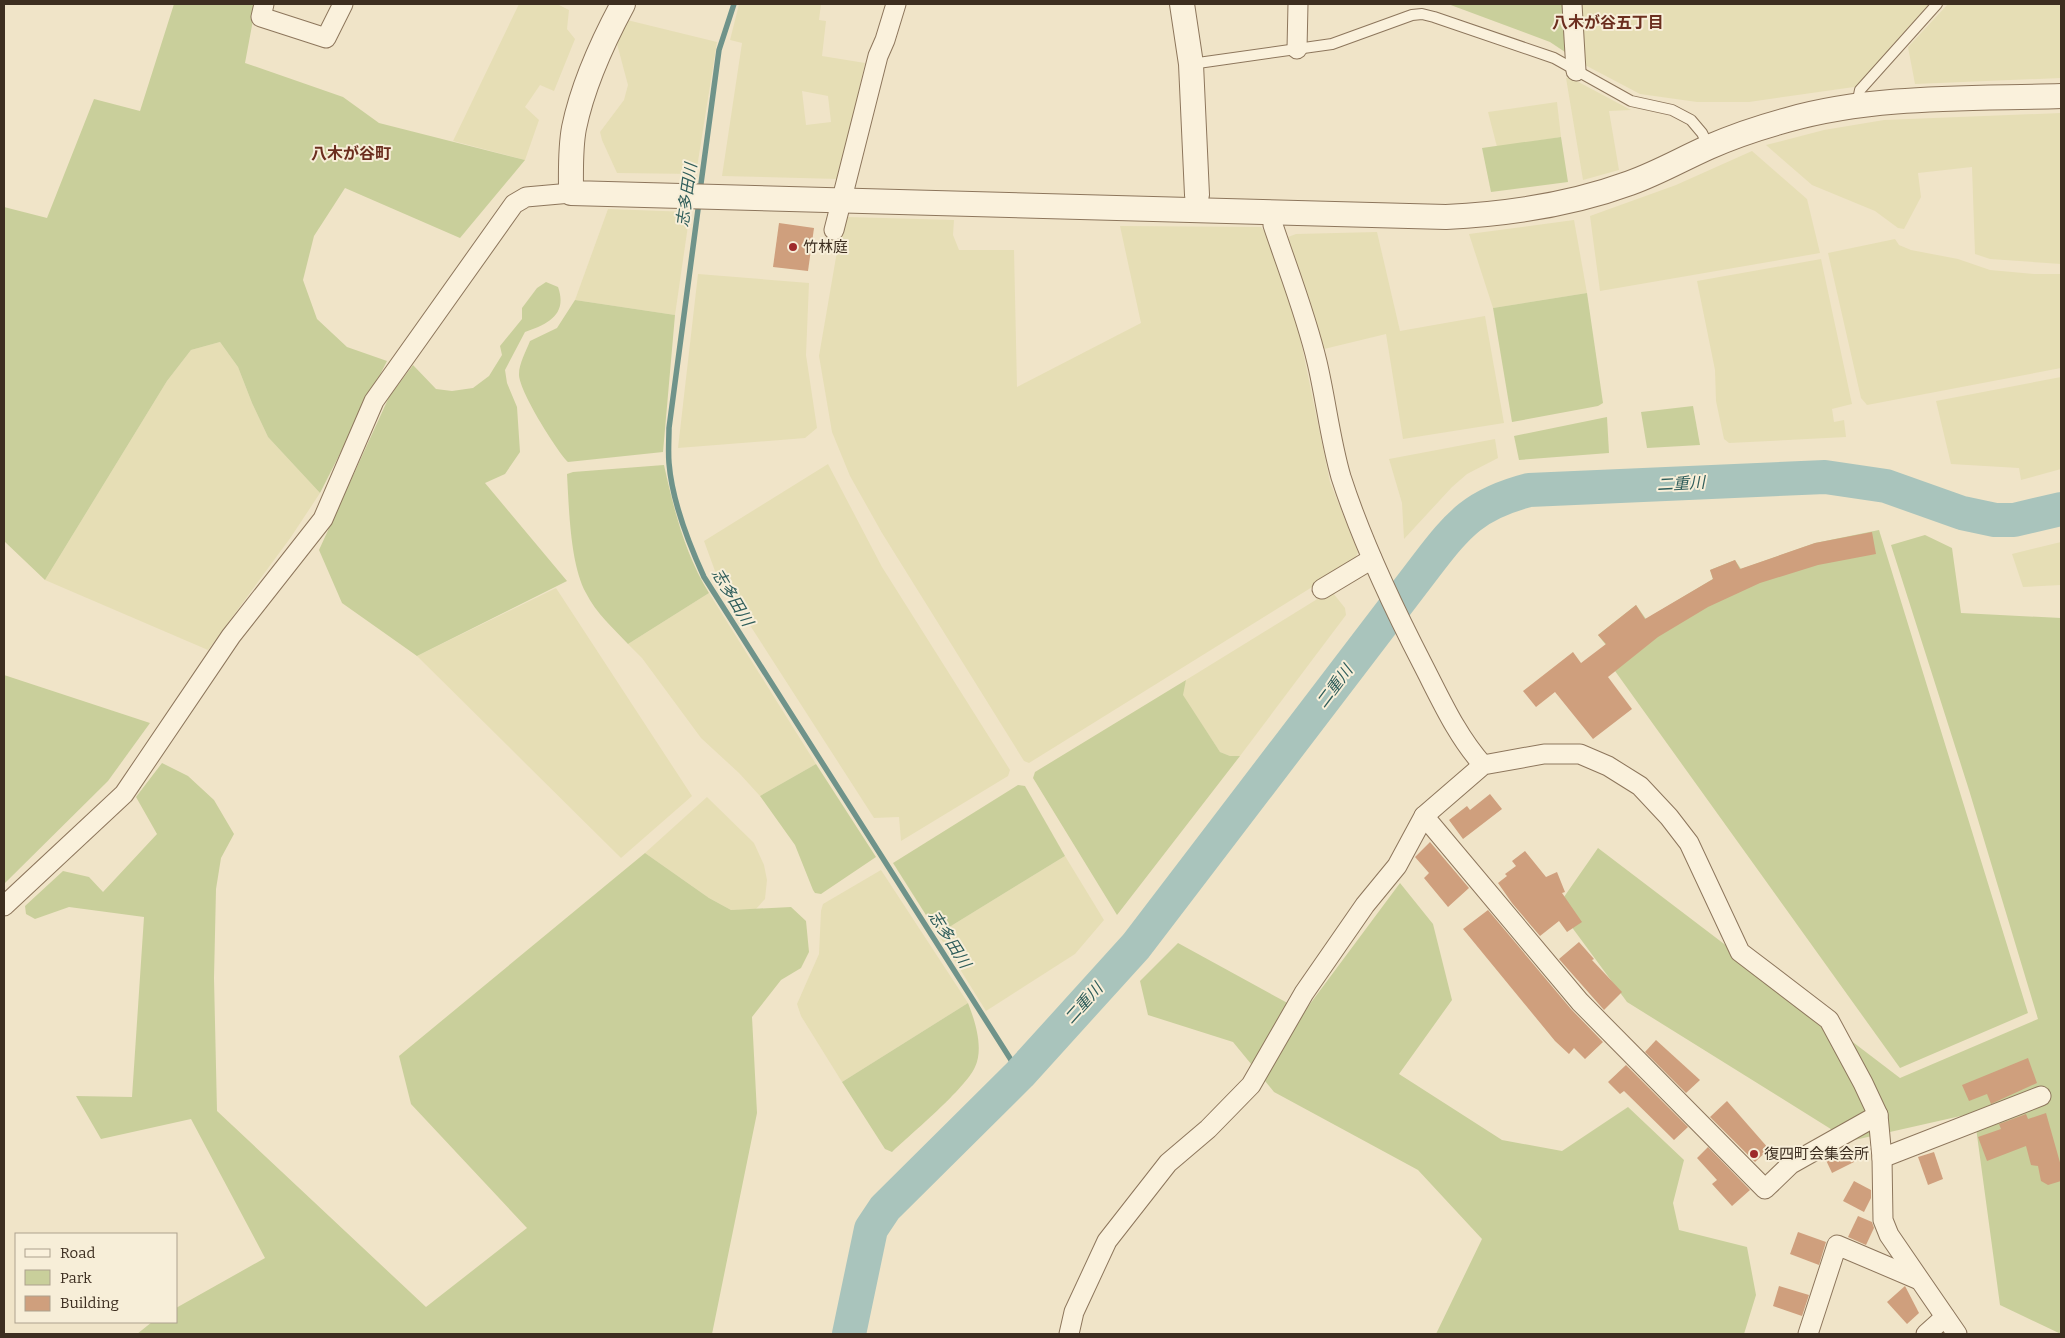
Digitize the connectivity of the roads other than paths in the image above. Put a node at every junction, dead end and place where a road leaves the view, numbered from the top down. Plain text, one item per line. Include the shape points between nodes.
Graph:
1 (264, 4) edge
2 (343, 4) edge
3 (623, 4) edge
4 (896, 4) edge
5 (1182, 4) edge
6 (1298, 4) edge
7 (1572, 4) edge
8 (1938, 4) edge
9 (1297, 49) junction
10 (1191, 64) junction
11 (1576, 71) junction
12 (2061, 96) edge
13 (1857, 107) junction
14 (1708, 147) junction
15 (571, 193) junction
16 (843, 199) junction
17 (1197, 202) junction
18 (1273, 211) junction
19 (834, 230) dead end
20 (1372, 559) junction
21 (1322, 589) dead end
22 (1483, 766) junction
23 (1424, 816) junction
24 (4, 906) edge
25 (2041, 1096) dead end
26 (1878, 1115) junction
27 (1882, 1158) junction
28 (1918, 1279) junction
29 (1945, 1317) junction
30 (1069, 1334) edge
31 (1808, 1334) edge
32 (1926, 1334) edge
33 (1957, 1334) edge

1 - 2 street via 260,18 326,38
3 - 15 street via 602,44 583,93 574,129
4 - 16 street via 878,56
5 - 10 street
6 - 9 street
7 - 11 street
8 - 13 lane via 1860,90
9 - 10 lane
9 - 11 lane via 1332,44 1422,14 1554,58
10 - 17 street
11 - 14 lane via 1631,101 1672,110 1691,120
12 - 13 street via 1956,99
13 - 14 street via 1786,120
14 - 18 street via 1678,164 1630,183 1577,200 1528,210 1446,216
15 - 16 street
15 - 24 street via 526,197 514,204 374,401 323,520 231,636 124,794
16 - 17 street
16 - 19 street
17 - 18 street
18 - 20 street via 1273,225 1317,362 1342,478
20 - 21 street
20 - 22 street via 1448,714 1469,750
22 - 23 street
22 - 26 street via 1544,754 1580,754 1608,766 1640,786 1669,817 1688,844 1740,952 1829,1020
23 - 26 street via 1580,1002 1765,1189 1791,1164
23 - 30 street via 1397,866 1365,905 1304,993 1251,1085 1208,1129 1168,1163 1107,1241 1074,1312
25 - 27 street
26 - 27 street
27 - 28 street via 1883,1220
28 - 29 street
28 - 31 street via 1837,1245
29 - 32 street
29 - 33 street

